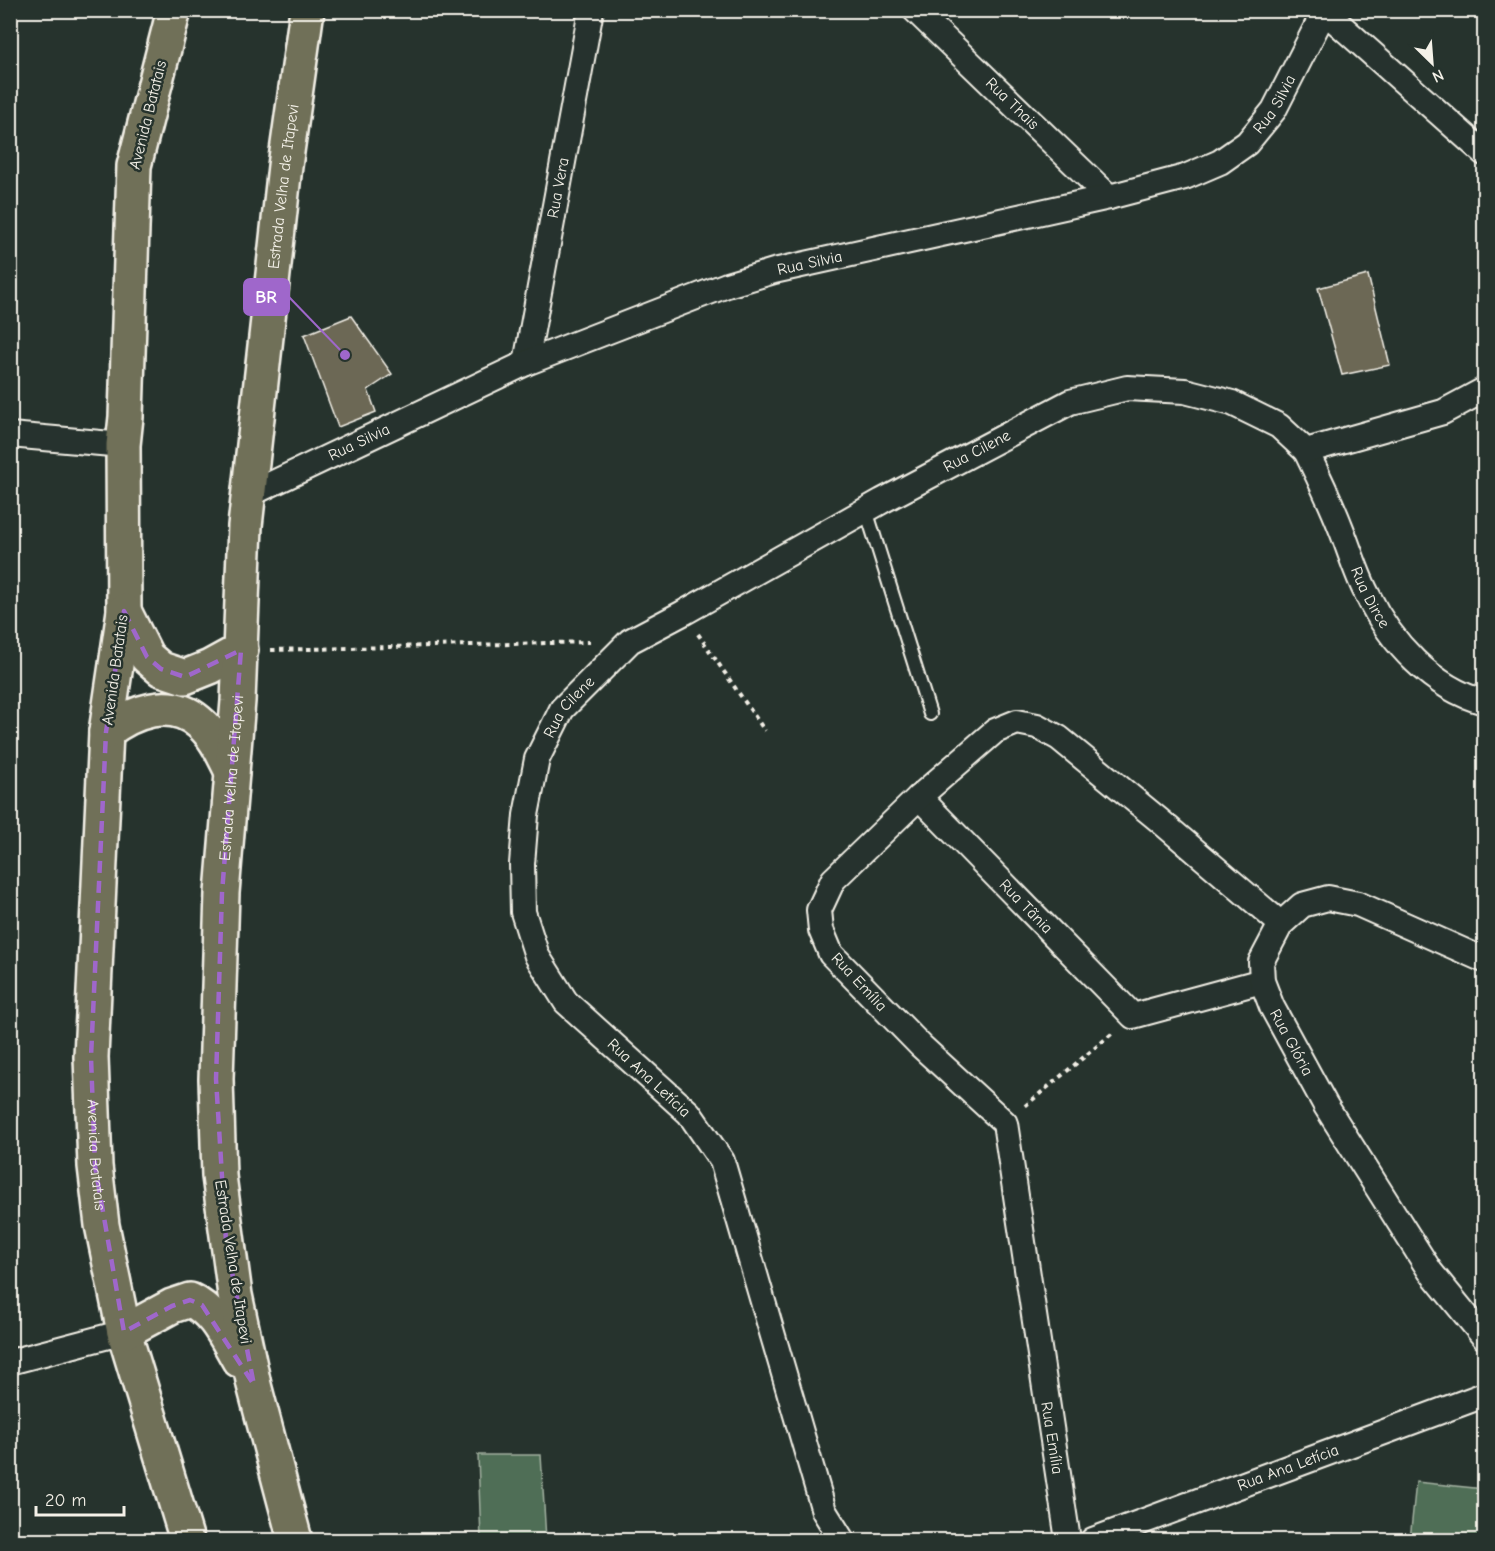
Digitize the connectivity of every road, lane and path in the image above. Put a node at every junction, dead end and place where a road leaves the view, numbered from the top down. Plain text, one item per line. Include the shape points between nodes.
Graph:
1 (174, 10) edge
2 (307, 10) edge
3 (591, 10) edge
4 (915, 10) edge
5 (1323, 11) edge
6 (1485, 153) edge
7 (1109, 197) junction
8 (526, 363) junction
9 (1485, 390) edge
10 (10, 435) edge
11 (123, 445) junction
12 (1306, 451) junction
13 (249, 495) junction
14 (866, 510) junction
15 (124, 611) junction
16 (683, 613) junction
17 (630, 641) junction
18 (241, 650) junction
19 (1485, 702) edge
20 (930, 714) dead end
21 (765, 731) dead end
22 (106, 732) junction
23 (537, 759) joint
24 (232, 772) junction
25 (919, 797) junction
26 (1281, 924) junction
27 (1485, 960) edge
28 (1262, 981) junction
29 (1133, 1016) junction
30 (1005, 1123) junction
31 (124, 1332) junction
32 (1485, 1337) edge
33 (10, 1362) edge
34 (254, 1385) junction
35 (1485, 1395) edge
36 (187, 1540) edge
37 (295, 1540) edge
38 (842, 1540) edge
39 (1068, 1540) edge
40 (1093, 1540) edge

1 - 11 main road, Avenida Batatais via 134,166
2 - 13 main road, Estrada Velha de Itapevi via 285,166
3 - 8 street, Rua Vera
4 - 7 street, Rua Thais
5 - 6 street
5 - 7 street, Rua Silvia via 1274,110 1247,143 1220,162 1185,177
7 - 8 street, Rua Silvia via 774,271 727,285
8 - 13 street, Rua Silvia
9 - 12 street via 1443,412
10 - 11 street
11 - 15 main road, Avenida Batatais
12 - 14 street, Rua Cilene via 1279,426 1232,403 1185,391 1127,388 1070,402
12 - 19 street, Rua Dirce via 1333,507 1366,594 1393,639 1435,679
13 - 18 main road, Estrada Velha de Itapevi
14 - 16 street, Rua Cilene
14 - 20 lane
15 - 18 main road via 147,657 161,669 185,677
15 - 22 main road, Avenida Batatais
16 - 17 street, Rua Cilene
16 - 21 path
17 - 18 path
17 - 23 street, Rua Cilene via 562,709
18 - 24 main road, Estrada Velha de Itapevi
22 - 24 main road via 134,714 176,710 198,721 217,743
22 - 31 main road, Avenida Batatais via 92,1068 95,1166 102,1224
23 - 38 street, Rua Ana Letícia via 522,864 523,912 537,956 566,1002 689,1113 722,1161 824,1511
24 - 34 main road, Estrada Velha de Itapevi via 221,904 216,1078 219,1176 235,1295
25 - 26 street, Rua Emília via 995,731 1017,722 1036,726 1059,738
25 - 29 street, Rua Tãnia
25 - 30 street, Rua Emília via 833,880 819,910 821,930 831,954 855,980
26 - 27 street, Rua Glória via 1302,905 1328,898 1358,904
26 - 28 street, Rua Glória via 1261,962
28 - 29 street
28 - 32 street, Rua Glória via 1326,1106 1430,1270
29 - 30 path
30 - 39 street, Rua Emília
31 - 33 street
31 - 34 main road via 190,1300 213,1316
31 - 36 main road, Avenida Batatais
34 - 37 main road, Estrada Velha de Itapevi
35 - 40 street, Rua Ana Letícia

